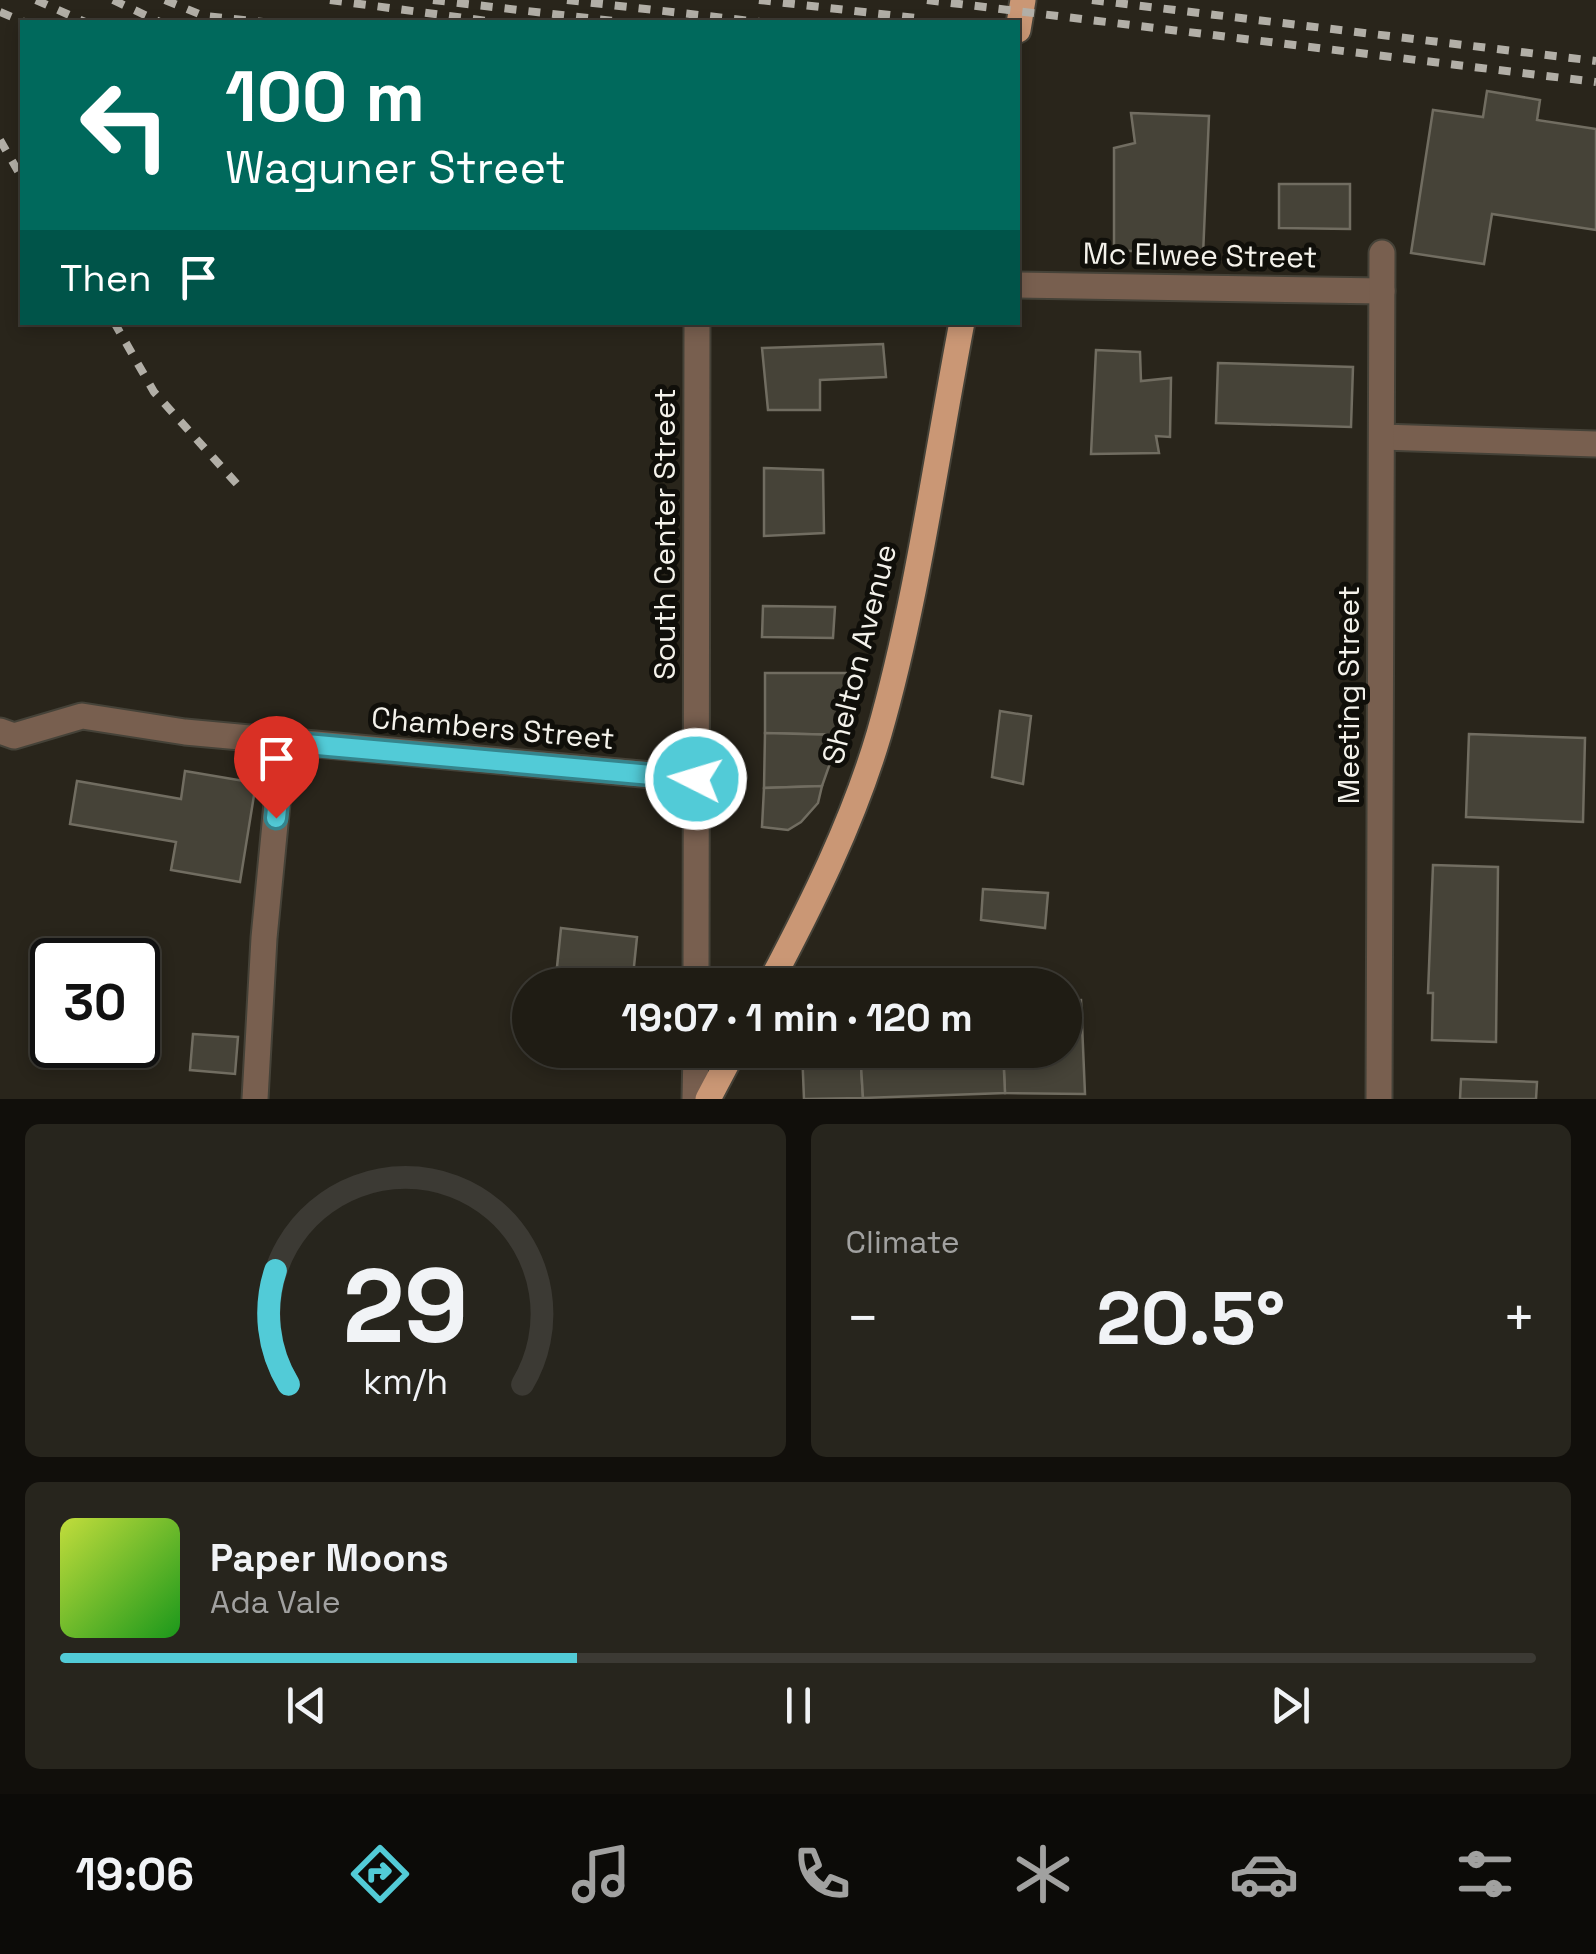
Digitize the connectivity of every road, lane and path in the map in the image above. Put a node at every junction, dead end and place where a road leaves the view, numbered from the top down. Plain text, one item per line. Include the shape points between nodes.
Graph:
1 (1382, 253) dead end
2 (1020, 285) edge
3 (1382, 291) junction
4 (697, 325) edge
5 (961, 325) edge
6 (1382, 438) junction
7 (1596, 444) edge
8 (0, 732) edge
9 (284, 742) junction
10 (696, 779) junction
11 (696, 968) edge
12 (778, 968) edge
13 (696, 1068) edge
14 (724, 1068) edge
15 (256, 1099) edge
16 (696, 1099) edge
17 (708, 1099) edge
18 (1378, 1099) edge

1 - 3 street, Meeting Street
2 - 3 street, Mc Elwee Street
3 - 6 street, Meeting Street
4 - 10 street, South Center Street
5 - 12 main road, Shelton Avenue via 879,734 836,852
6 - 7 street
6 - 18 street, Meeting Street
8 - 9 street, Chambers Street via 14,736 82,716
9 - 10 street, Chambers Street
9 - 15 street
10 - 11 street, South Center Street
13 - 16 street
14 - 17 main road

